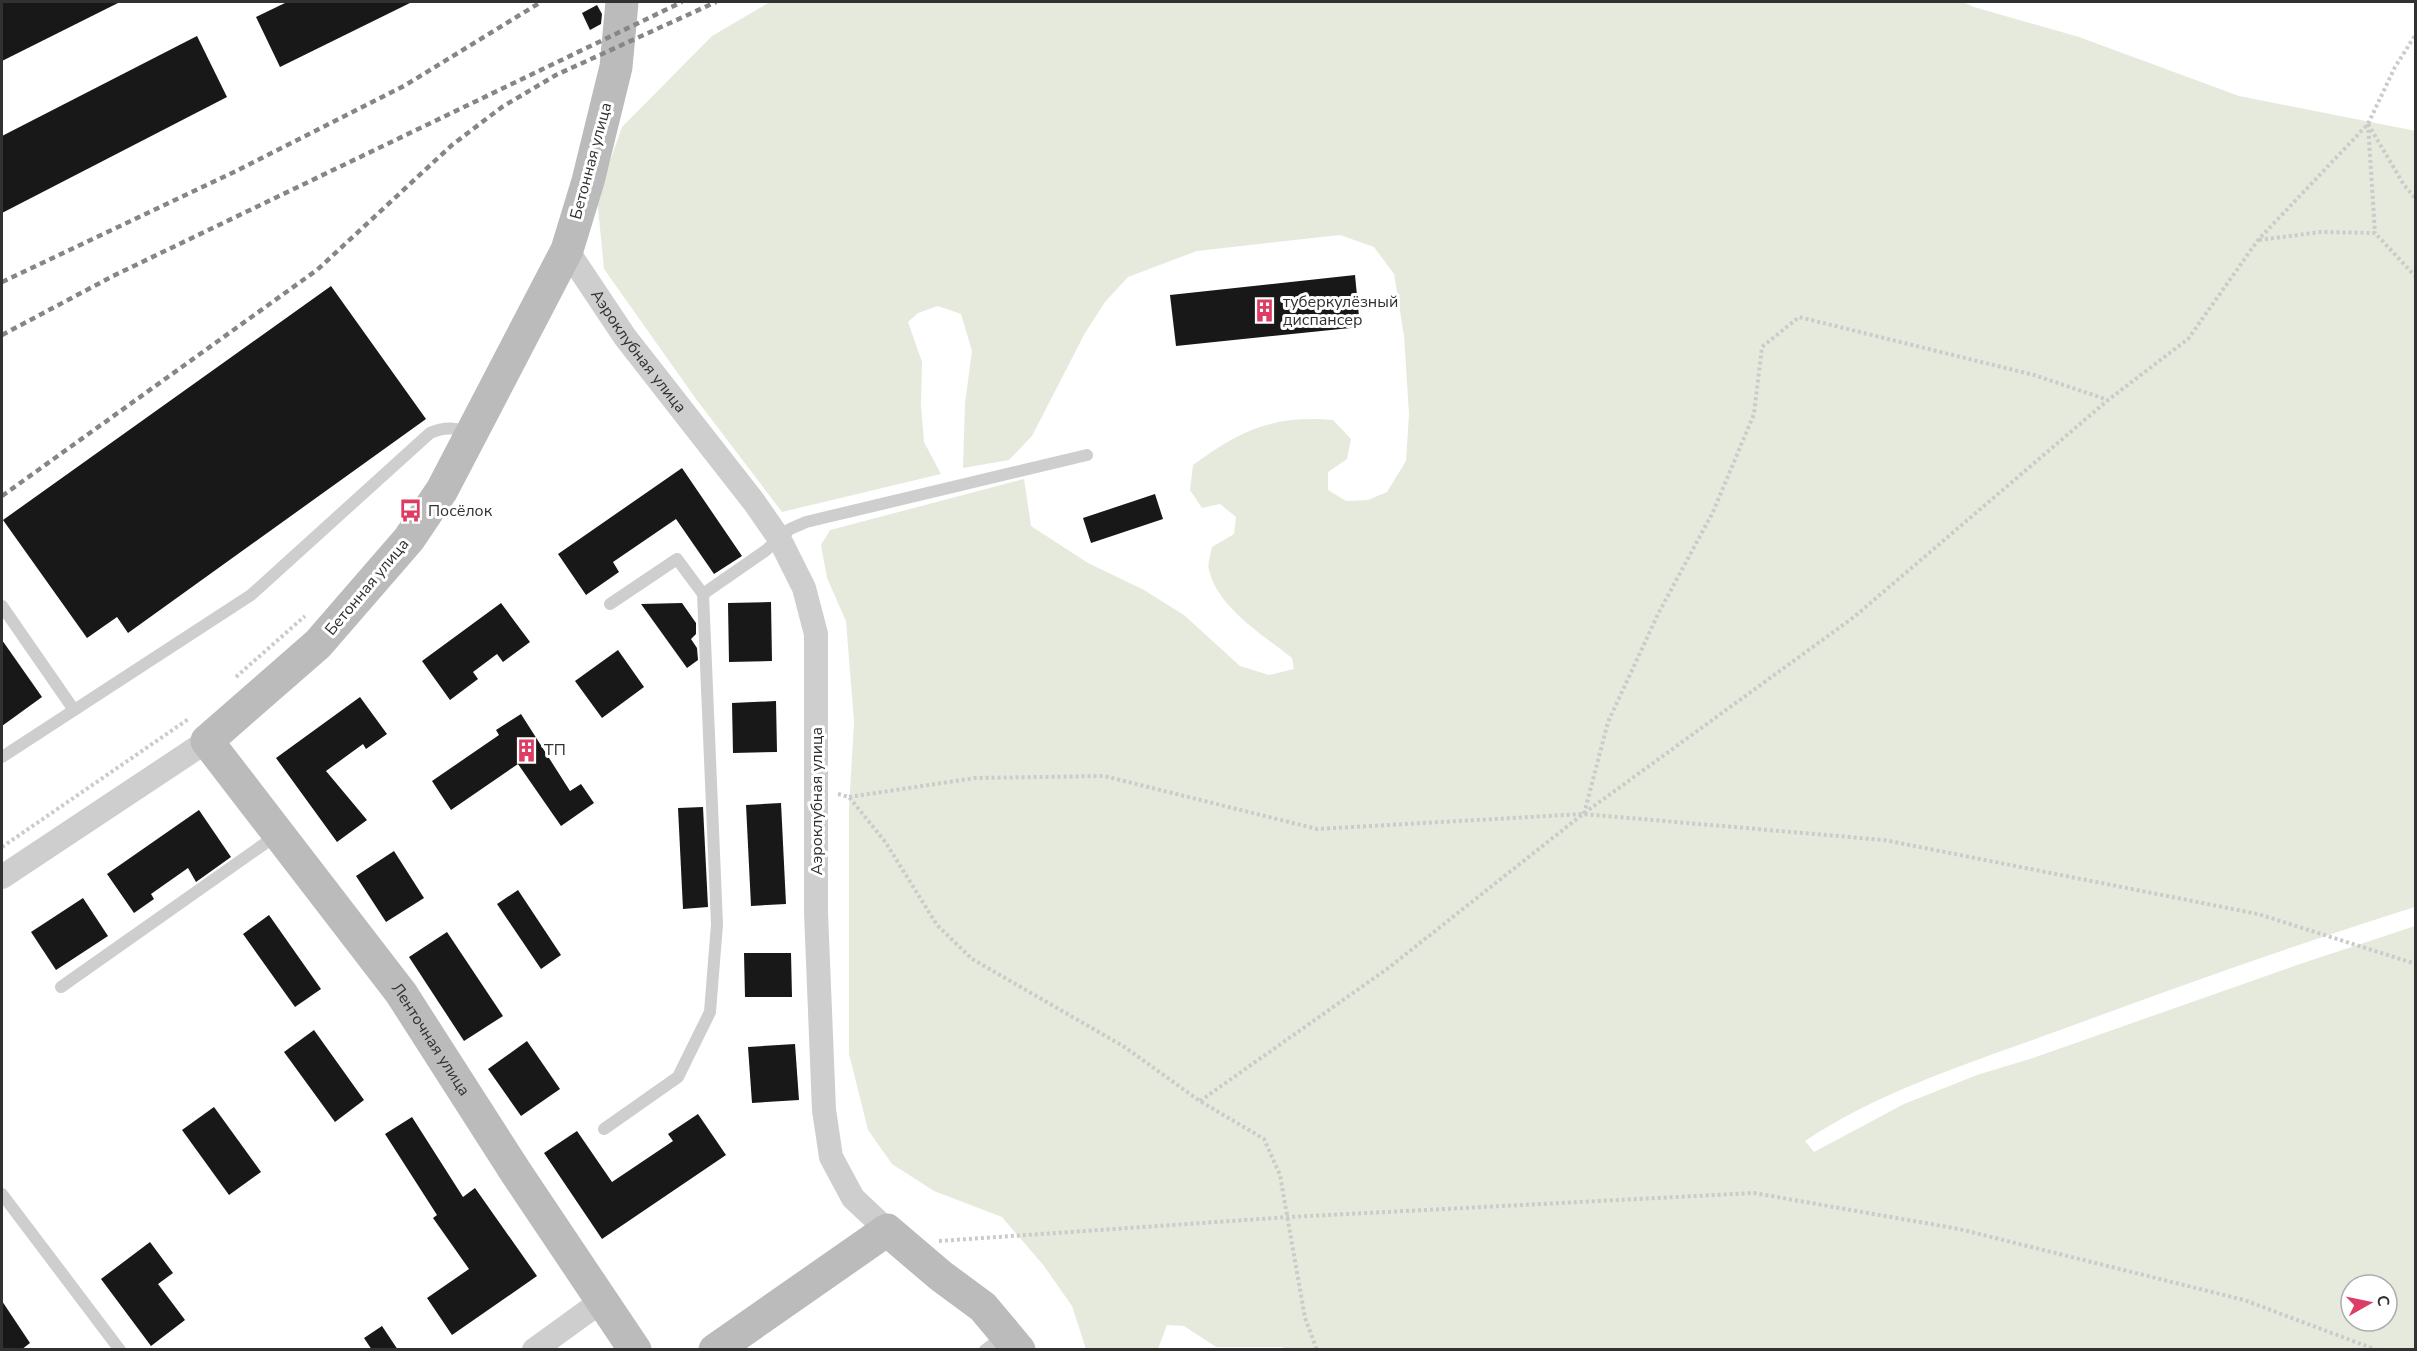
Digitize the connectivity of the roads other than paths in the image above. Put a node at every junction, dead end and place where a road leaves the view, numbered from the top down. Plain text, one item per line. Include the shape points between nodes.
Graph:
1 (622, 2) edge
2 (567, 250) junction
3 (473, 433) junction
4 (1087, 455) dead end
5 (779, 538) junction
6 (704, 594) junction
7 (610, 604) dead end
8 (2, 606) edge
9 (74, 710) junction
10 (207, 741) junction
11 (2, 757) edge
12 (278, 834) junction
13 (2, 877) edge
14 (61, 987) dead end
15 (604, 1129) dead end
16 (2, 1194) edge
17 (894, 1236) junction
18 (603, 1300) junction
19 (1003, 1344) edge
20 (120, 1350) edge
21 (534, 1350) edge
22 (635, 1350) edge
23 (715, 1350) edge

1 - 2 street, Бетонная улица via 616,66
2 - 3 street, Бетонная улица
2 - 5 street, Аэроклубная улица via 625,337
3 - 9 lane via 449,428 430,433 251,595
3 - 10 street, Бетонная улица via 409,539 362,596 318,644
4 - 5 lane via 806,522
5 - 6 lane
5 - 17 street, Аэроклубная улица via 804,588 816,634 816,912 824,1110 831,1157 853,1198
6 - 7 lane via 677,559
6 - 15 lane via 717,924 710,1012 678,1077
8 - 9 lane
9 - 11 lane
10 - 12 street, Ленточная улица
10 - 13 street, Бетонная улица
12 - 14 lane
12 - 18 street, Ленточная улица via 401,993
16 - 20 lane
17 - 19 street, Аэроклубная улица via 983,1307
17 - 23 street
18 - 21 street
18 - 22 street, Ленточная улица

